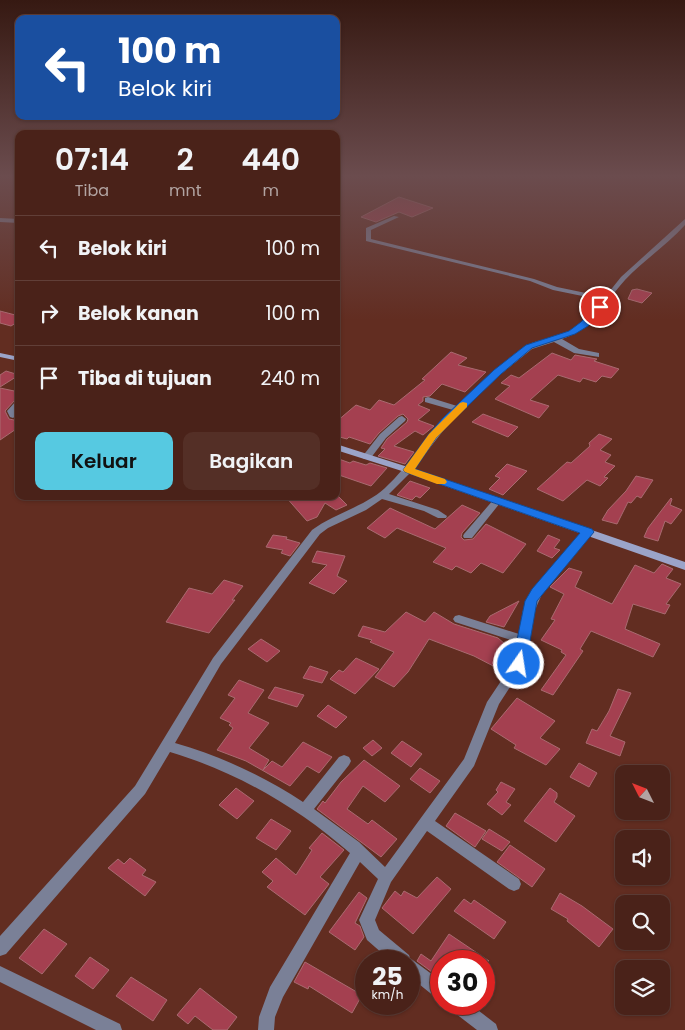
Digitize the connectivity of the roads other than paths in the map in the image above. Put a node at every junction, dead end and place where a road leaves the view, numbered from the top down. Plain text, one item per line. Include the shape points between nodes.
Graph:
1 (381, 224) edge
2 (682, 224) edge
3 (606, 299) junction
4 (558, 341) junction
5 (0, 354) edge
6 (596, 355) dead end
7 (15, 358) edge
8 (428, 400) dead end
9 (15, 406) edge
10 (459, 409) junction
11 (13, 415) dead end
12 (402, 419) dead end
13 (340, 448) edge
14 (367, 457) junction
15 (408, 470) junction
16 (388, 498) junction
17 (496, 501) junction
18 (442, 516) dead end
19 (588, 532) junction
20 (468, 536) dead end
21 (685, 566) edge
22 (459, 618) dead end
23 (524, 640) junction
24 (176, 748) junction
25 (344, 761) dead end
26 (304, 810) junction
27 (425, 822) junction
28 (358, 852) junction
29 (386, 877) junction
30 (514, 884) dead end
31 (0, 948) edge
32 (390, 950) edge
33 (420, 975) edge
34 (5, 977) edge
35 (430, 982) edge
36 (471, 1015) edge
37 (114, 1030) edge
38 (266, 1030) edge
39 (490, 1030) edge

1 - 3 street via 368,230 368,240
2 - 3 street via 623,278
3 - 4 street via 584,324
4 - 6 street via 577,351
4 - 10 street via 525,350
5 - 7 main road
8 - 10 street
9 - 11 street via 11,410
10 - 15 street via 432,436
12 - 14 street
13 - 14 main road
14 - 15 main road
15 - 16 street
15 - 17 main road
16 - 18 street via 424,506
16 - 24 street via 324,526 307,542 217,661
17 - 19 main road
17 - 20 street
19 - 21 main road
19 - 23 street via 531,601
22 - 23 street
23 - 27 street via 519,664 493,702 469,762
24 - 26 street via 249,776
24 - 31 street via 154,769 135,796
25 - 26 street
26 - 28 street
27 - 29 street
27 - 30 street
28 - 29 street
28 - 38 street via 276,993
29 - 32 street via 367,920 373,936
33 - 35 street
34 - 37 street
36 - 39 street

